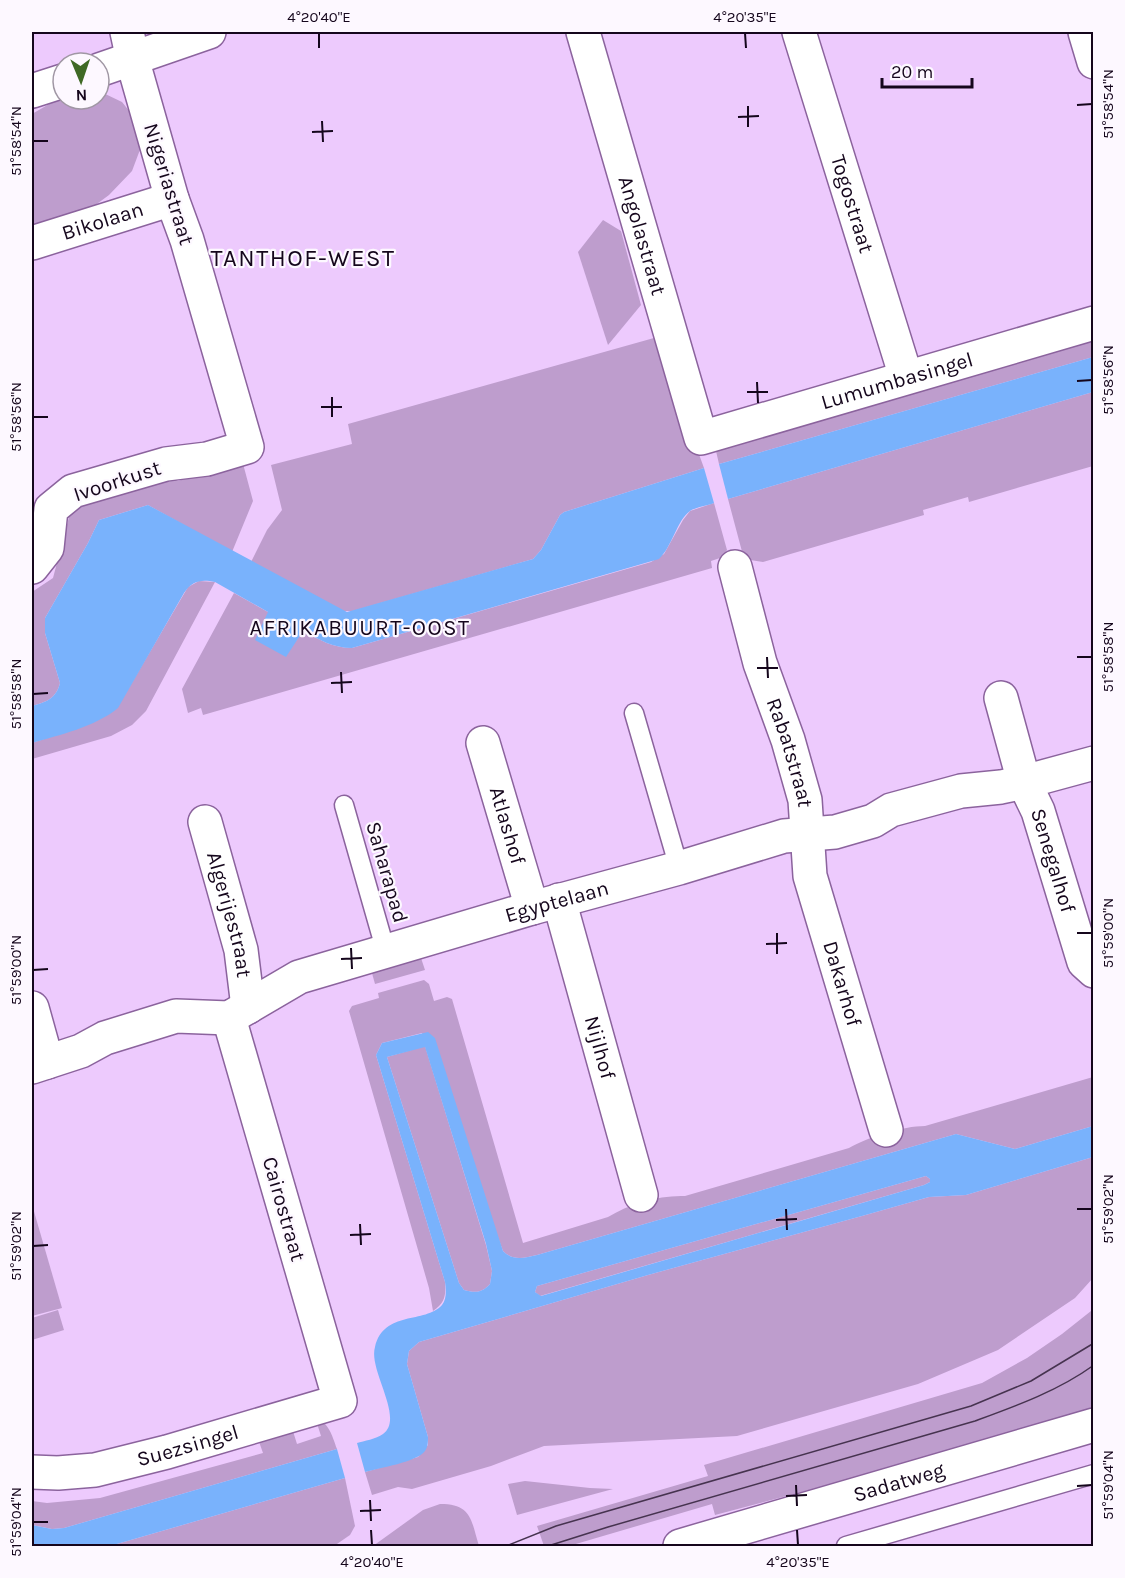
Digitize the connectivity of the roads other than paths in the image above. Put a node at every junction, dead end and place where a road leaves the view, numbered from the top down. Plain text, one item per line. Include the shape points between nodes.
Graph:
1 (209, 32) edge
2 (583, 32) edge
3 (800, 32) edge
4 (1085, 32) edge
5 (130, 45) edge
6 (111, 60) edge
7 (1094, 62) edge
8 (51, 85) edge
9 (32, 92) edge
10 (172, 199) junction
11 (32, 243) edge
12 (1094, 323) edge
13 (906, 377) junction
14 (701, 438) joint
15 (248, 447) joint
16 (32, 567) edge
17 (735, 567) dead end
18 (1001, 698) dead end
19 (634, 713) dead end
20 (483, 743) dead end
21 (1094, 763) edge
22 (1024, 782) junction
23 (344, 805) dead end
24 (205, 822) dead end
25 (808, 834) junction
26 (679, 868) junction
27 (546, 904) junction
28 (386, 952) junction
29 (1094, 971) edge
30 (32, 1008) edge
31 (238, 1012) junction
32 (39, 1064) edge
33 (886, 1130) dead end
34 (641, 1195) dead end
35 (340, 1401) joint
36 (1094, 1425) edge
37 (32, 1472) edge
38 (1094, 1474) edge
39 (693, 1544) edge
40 (846, 1546) edge

1 - 5 street
2 - 14 street, Angolastraat
3 - 13 street, Togostraat
4 - 7 street
5 - 6 street
5 - 10 street, Nigeriastraat
8 - 9 street
10 - 11 street, Bikolaan
10 - 15 street, Nigeriastraat
12 - 13 street, Lumumbasingel
13 - 14 street, Lumumbasingel
15 - 16 street, Ivoorkust via 207,459 166,464 73,492 51,509 47,548
17 - 25 street, Rabatstraat via 760,663 805,800
18 - 22 street, Senegalhof
19 - 26 lane
20 - 27 street, Atlashof
21 - 22 street, Egyptelaan
22 - 25 street, Egyptelaan via 961,790 891,810 873,821 835,832
22 - 29 street, Senegalhof via 1038,811 1084,962
23 - 28 lane, Saharapad
24 - 31 street, Algerijestraat via 241,950
25 - 26 street, Egyptelaan via 784,837
25 - 33 street, Dakarhof via 810,876
26 - 27 street, Egyptelaan
27 - 28 street, Egyptelaan
27 - 34 street, Nijlhof
28 - 31 street, Egyptelaan via 299,977
30 - 32 street
31 - 32 street via 176,1016
31 - 35 street, Cairostraat
35 - 37 street, Suezsingel via 95,1470
36 - 39 street, Sadatweg
38 - 40 lane

